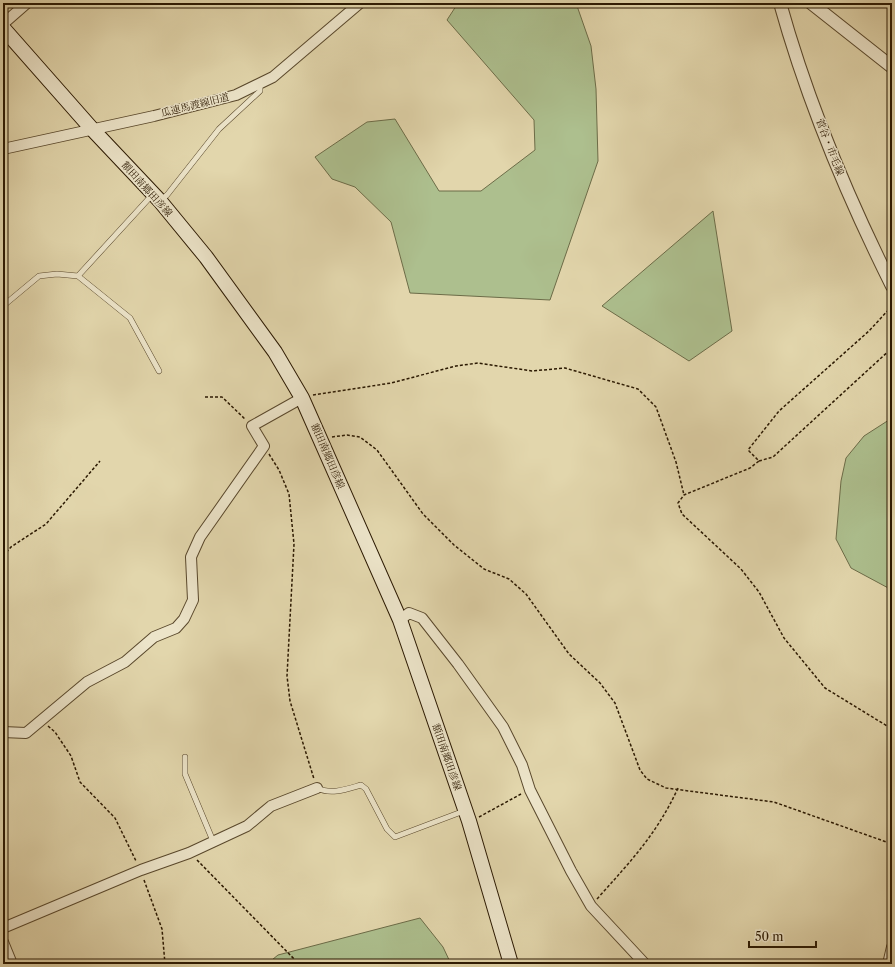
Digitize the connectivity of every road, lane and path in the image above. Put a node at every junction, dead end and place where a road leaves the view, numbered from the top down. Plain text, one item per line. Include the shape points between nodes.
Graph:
1 (27, 3) edge
2 (360, 3) edge
3 (780, 3) edge
4 (810, 3) edge
5 (3, 24) edge
6 (3, 28) edge
7 (892, 67) edge
8 (260, 84) junction
9 (92, 129) junction
10 (3, 149) edge
11 (156, 198) junction
12 (78, 276) junction
13 (892, 286) edge
14 (3, 306) edge
15 (892, 306) edge
16 (892, 348) edge
17 (159, 371) dead end
18 (205, 397) dead end
19 (302, 398) junction
20 (252, 426) junction
21 (320, 438) junction
22 (264, 446) junction
23 (759, 460) junction
24 (100, 461) dead end
25 (684, 495) junction
26 (3, 556) edge
27 (400, 620) junction
28 (41, 722) junction
29 (892, 729) edge
30 (3, 732) edge
31 (185, 756) dead end
32 (317, 788) junction
33 (678, 788) junction
34 (530, 790) junction
35 (468, 816) junction
36 (213, 841) junction
37 (892, 844) edge
38 (189, 853) junction
39 (141, 870) junction
40 (591, 906) junction
41 (3, 928) edge
42 (3, 942) edge
43 (892, 947) edge
44 (12, 964) edge
45 (165, 964) edge
46 (300, 964) edge
47 (511, 964) edge
48 (645, 964) edge
49 (888, 964) edge

1 - 5 street
2 - 8 street, 瓜連馬渡線旧道 via 272,77
3 - 13 street, 菅谷・市毛線 via 806,84 844,184
4 - 7 street
6 - 9 main road, 額田南郷田彦線
8 - 9 street, 瓜連馬渡線旧道 via 236,95
8 - 11 lane via 260,91 256,96 219,129 167,195
9 - 10 street, 瓜連馬渡線旧道
9 - 11 main road, 額田南郷田彦線
11 - 12 lane
11 - 19 main road, 額田南郷田彦線 via 206,257 276,352
12 - 14 lane via 39,276
12 - 17 lane via 130,318
15 - 23 path via 870,331 779,411 748,450
16 - 23 path via 772,457
18 - 20 path via 222,397
19 - 20 street
19 - 21 main road, 額田南郷田彦線
19 - 25 path via 391,383 456,366 478,363 532,371 565,368 638,389 656,407 676,462
20 - 22 street
21 - 27 main road, 額田南郷田彦線
21 - 33 path via 347,435 360,437 377,450 423,514 454,545 484,569 509,579 526,594 569,654 600,683 615,704 640,770 648,779 666,788
22 - 28 street via 200,537 190,557 193,600 184,619 176,628 154,637 124,662 87,682
22 - 32 path via 279,470 289,494 294,544 287,676 290,701
23 - 25 path via 750,468
24 - 26 path via 46,524 11,547
25 - 29 path via 678,503 682,514 741,568 759,592 784,638 811,673 825,688
27 - 34 street via 409,613 422,618 458,664 503,727 522,765
27 - 35 main road, 額田南郷田彦線
28 - 30 street via 26,733
28 - 39 path via 55,732 71,756 80,782 115,818
31 - 36 lane via 185,774
32 - 35 lane via 323,792 345,790 361,785 366,789 387,829 395,837 460,811
32 - 36 street via 271,806 247,826
33 - 37 path via 774,802
33 - 40 path via 666,815 640,852
34 - 35 path
34 - 40 street
35 - 47 main road, 額田南郷田彦線
36 - 38 street
38 - 39 street
38 - 46 path
39 - 41 street
39 - 45 path via 162,929
40 - 48 street
42 - 44 street
43 - 49 street

